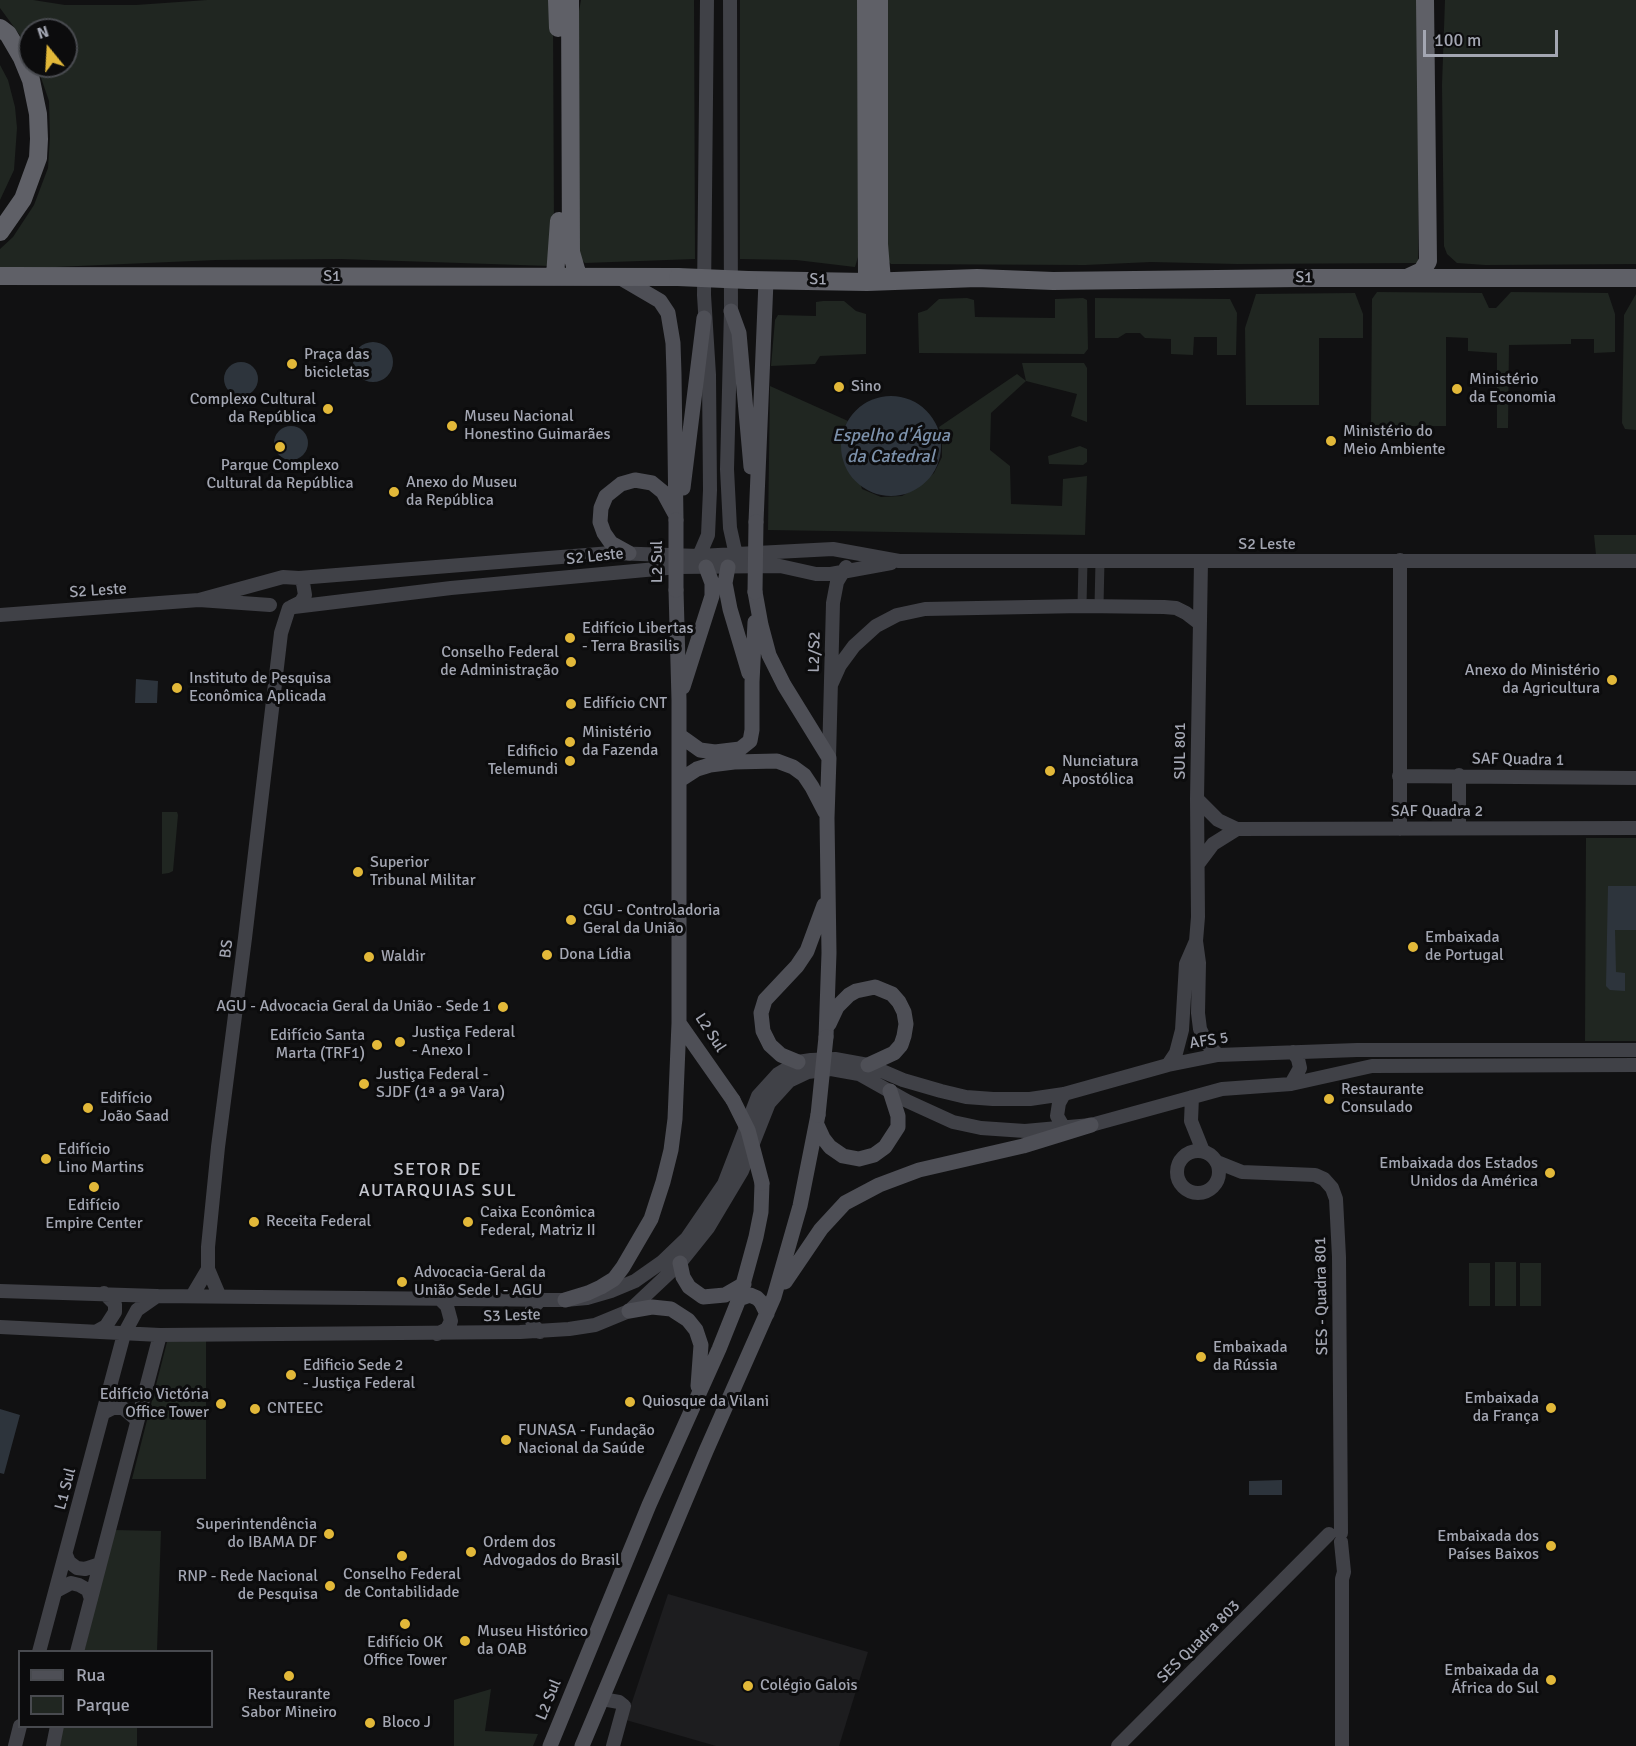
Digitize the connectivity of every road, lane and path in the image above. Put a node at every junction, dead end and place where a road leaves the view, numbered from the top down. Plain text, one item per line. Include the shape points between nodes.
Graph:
1 (557, 0) edge
2 (570, 0) edge
3 (707, 0) edge
4 (730, 0) edge
5 (866, 0) edge
6 (879, 0) edge
7 (1425, 0) edge
8 (1438, 0) edge
9 (0, 28) edge
10 (0, 232) edge
11 (0, 276) edge
12 (555, 276) junction
13 (578, 276) junction
14 (619, 277) junction
15 (1407, 278) junction
16 (1454, 278) junction
17 (1636, 278) edge
18 (757, 280) junction
19 (875, 281) junction
20 (731, 311) junction
21 (704, 318) junction
22 (756, 496) junction
23 (676, 518) junction
24 (808, 551) junction
25 (848, 551) junction
26 (629, 553) junction
27 (1400, 560) junction
28 (519, 561) junction
29 (703, 561) junction
30 (732, 561) junction
31 (898, 561) junction
32 (1083, 561) junction
33 (1100, 561) junction
34 (1201, 561) junction
35 (1636, 561) edge
36 (806, 571) junction
37 (843, 572) junction
38 (299, 578) junction
39 (266, 581) junction
40 (516, 582) junction
41 (756, 596) junction
42 (199, 600) junction
43 (1082, 606) junction
44 (1100, 606) junction
45 (282, 607) junction
46 (0, 615) edge
47 (1199, 623) junction
48 (752, 682) junction
49 (831, 685) junction
50 (679, 700) junction
51 (679, 735) junction
52 (829, 758) junction
53 (1459, 775) junction
54 (1399, 776) junction
55 (1636, 778) edge
56 (680, 780) junction
57 (1197, 798) junction
58 (827, 818) junction
59 (1459, 828) junction
60 (1636, 828) edge
61 (1237, 829) junction
62 (1400, 829) junction
63 (1198, 864) junction
64 (829, 888) junction
65 (1191, 992) junction
66 (679, 1023) junction
67 (826, 1033) junction
68 (1636, 1050) edge
69 (1293, 1052) junction
70 (1218, 1055) junction
71 (798, 1062) junction
72 (868, 1065) junction
73 (1168, 1065) junction
74 (1636, 1065) edge
75 (1291, 1084) junction
76 (890, 1091) junction
77 (1064, 1094) junction
78 (1192, 1097) junction
79 (1173, 1102) junction
80 (818, 1120) junction
81 (1091, 1125) junction
82 (1064, 1128) junction
83 (1196, 1152) junction
84 (1217, 1162) junction
85 (1242, 1172) junction
86 (1215, 1185) junction
87 (680, 1263) junction
88 (208, 1269) junction
89 (0, 1290) edge
90 (742, 1292) junction
91 (104, 1293) junction
92 (219, 1295) junction
93 (157, 1296) junction
94 (192, 1296) junction
95 (774, 1297) junction
96 (541, 1299) junction
97 (441, 1300) junction
98 (565, 1300) junction
99 (629, 1311) junction
100 (767, 1314) junction
101 (0, 1327) edge
102 (97, 1331) junction
103 (540, 1332) junction
104 (124, 1334) junction
105 (437, 1334) junction
106 (160, 1335) junction
107 (697, 1397) junction
108 (103, 1413) junction
109 (137, 1420) junction
110 (1335, 1538) junction
111 (66, 1555) junction
112 (100, 1564) junction
113 (56, 1591) junction
114 (91, 1599) junction
115 (40, 1650) edge
116 (78, 1650) edge
117 (602, 1699) junction
118 (20, 1728) edge
119 (57, 1728) edge
120 (15, 1746) edge
121 (53, 1746) edge
122 (550, 1746) edge
123 (582, 1746) edge
124 (613, 1746) edge
125 (1118, 1746) edge
126 (1342, 1746) edge

1 - 12 highway via 559,241
2 - 13 highway via 571,252
3 - 21 main road
4 - 20 main road
5 - 19 highway
6 - 19 highway via 879,244
7 - 15 highway via 1428,261 1422,271
8 - 16 highway via 1438,259 1442,270
9 - 10 highway via 8,34 31,80 39,139 38,158 23,199
11 - 12 highway, S1
12 - 13 highway, S1
13 - 14 highway, S1
14 - 18 highway, S1, bridge
14 - 23 main road, L2 Sul via 660,301 668,313 673,354
15 - 16 highway, S1
15 - 19 highway, S1
16 - 17 highway, S1
18 - 19 highway, S1
18 - 22 main road
20 - 22 main road via 739,333 748,449
20 - 30 main road via 728,479
21 - 23 main road via 687,464
21 - 29 main road via 709,375 710,525
22 - 41 main road, bridge
23 - 26 main road via 663,492 652,483 635,480 621,484 606,496 600,522 611,543
23 - 50 main road, L2 Sul, bridge
24 - 25 main road, S2 Leste
24 - 30 main road, S2 Leste
24 - 36 main road via 804,558
25 - 31 main road, S2 Leste
25 - 37 main road, L2/S2 via 849,561
26 - 28 main road, S2 Leste
26 - 29 main road, S2 Leste
27 - 34 main road, S2 Leste
27 - 35 main road, S2 Leste
27 - 54 main road
28 - 38 main road, S2 Leste
28 - 40 main road via 512,570
29 - 30 main road, S2 Leste
29 - 40 main road, S2 Leste
29 - 50 main road via 712,583 712,596
30 - 36 main road, S2 Leste
30 - 48 main road via 725,584
31 - 32 main road, S2 Leste
31 - 37 main road, S2 Leste
32 - 33 main road, S2 Leste
32 - 43 street
33 - 34 main road, S2 Leste
33 - 44 street
34 - 47 main road, SUL 801
36 - 37 main road, S2 Leste
37 - 49 main road, L2/S2 via 833,603
38 - 39 main road
38 - 45 main road via 305,595 301,602
39 - 42 main road, S2 Leste
39 - 45 main road via 263,600
40 - 45 main road, S2 Leste
41 - 48 main road
41 - 52 main road via 769,655
42 - 45 main road, S2 Leste
42 - 46 main road, S2 Leste
43 - 44 main road
43 - 49 main road via 925,609 897,615 876,626 854,646
44 - 47 main road via 1176,608
45 - 88 main road, BS via 218,1147
47 - 57 main road, SUL 801
48 - 51 main road via 752,730 746,745 715,752 700,750
49 - 52 main road, L2/S2
50 - 51 main road, L2 Sul
51 - 56 main road, L2 Sul
52 - 58 main road
53 - 54 main road, SAF Quadra 1
53 - 55 main road, SAF Quadra 1
53 - 59 main road
54 - 62 main road
56 - 58 main road via 710,765 777,761 804,775
56 - 66 main road, L2 Sul
57 - 61 main road via 1218,820
57 - 63 main road, SUL 801
58 - 64 main road
59 - 60 main road, SAF Quadra 2
59 - 62 main road, SAF Quadra 2
61 - 62 main road, SAF Quadra 2
61 - 63 main road via 1213,844
63 - 65 main road, SUL 801 via 1196,941 1186,964
64 - 67 main road
64 - 71 main road via 807,951 765,1000 761,1013 770,1045
65 - 70 main road, SUL 801 via 1200,1029
65 - 73 main road, SUL 801 via 1176,1053
66 - 90 main road, L2 Sul, bridge via 733,1100 748,1130 762,1183 761,1212
66 - 98 main road via 675,1119 663,1182 651,1219 614,1279
67 - 72 main road via 837,1007 849,995 867,987 892,994 904,1012 906,1024 901,1045 894,1053
67 - 80 main road, bridge
68 - 69 main road, AFS 5
69 - 70 main road, AFS 5
69 - 75 main road via 1300,1068
70 - 73 main road, AFS 5
71 - 72 main road, AFS 5 via 835,1059
71 - 98 main road, S3 Leste via 778,1074 758,1096 724,1184 687,1238 635,1281 587,1298
72 - 77 main road, AFS 5 via 903,1080 966,1097 1011,1099
73 - 77 main road, AFS 5
74 - 75 main road via 1372,1066
75 - 78 main road via 1232,1087
76 - 80 main road via 898,1127 885,1147 874,1155 859,1159 843,1156 823,1138
76 - 82 main road via 953,1122 981,1128
76 - 87 main road, S3 Leste via 859,1074 831,1069 808,1072 789,1081 769,1103 731,1192
77 - 82 main road via 1057,1116
78 - 79 main road
78 - 83 main road
79 - 81 main road
79 - 83 main road via 1184,1116
80 - 95 main road via 800,1206
81 - 82 main road
81 - 95 main road via 1023,1146 919,1170 854,1198 821,1229
83 - 84 main road via 1211,1155
83 - 86 main road via 1180,1159 1177,1166 1182,1186 1199,1193
84 - 85 main road, SES - Quadra 801
84 - 86 main road via 1220,1172
85 - 86 main road, SES - Quadra 801
85 - 110 main road, SES - Quadra 801 via 1315,1175 1332,1188 1336,1199 1341,1500
87 - 90 main road via 689,1287 704,1297
87 - 99 main road, S3 Leste
88 - 92 main road, BS
88 - 94 main road, BS
89 - 91 main road, S3 Leste
90 - 100 main road via 757,1298
90 - 107 main road, L2 Sul
91 - 93 main road, S3 Leste
91 - 102 main road via 115,1304 115,1312 106,1326
92 - 94 main road, S3 Leste
92 - 97 main road, S3 Leste
93 - 94 main road, S3 Leste
93 - 104 main road, L1 Sul via 137,1310
95 - 100 main road
96 - 97 main road, S3 Leste
96 - 98 main road, S3 Leste
96 - 103 main road via 531,1316 532,1325
97 - 105 main road via 451,1321 447,1329
99 - 103 main road, S3 Leste via 595,1325
99 - 107 main road via 671,1308 696,1330 701,1345
100 - 117 main road
101 - 102 main road, S3 Leste
102 - 104 main road, S3 Leste
103 - 105 main road, S3 Leste
104 - 106 main road, S3 Leste
104 - 108 main road, L1 Sul
105 - 106 main road, S3 Leste
106 - 109 main road
107 - 122 main road, L2 Sul
108 - 109 main road via 123,1408
108 - 111 main road, L1 Sul
109 - 112 main road
110 - 125 main road, SES Quadra 803 via 1302,1562
110 - 126 main road, SES - Quadra 801 via 1342,1579
111 - 112 main road via 76,1568
111 - 113 main road, L1 Sul
112 - 114 main road
113 - 114 main road via 71,1583 88,1590
113 - 115 main road, L1 Sul
114 - 116 main road
117 - 123 main road
117 - 124 main road via 624,1706
118 - 120 main road
119 - 121 main road

